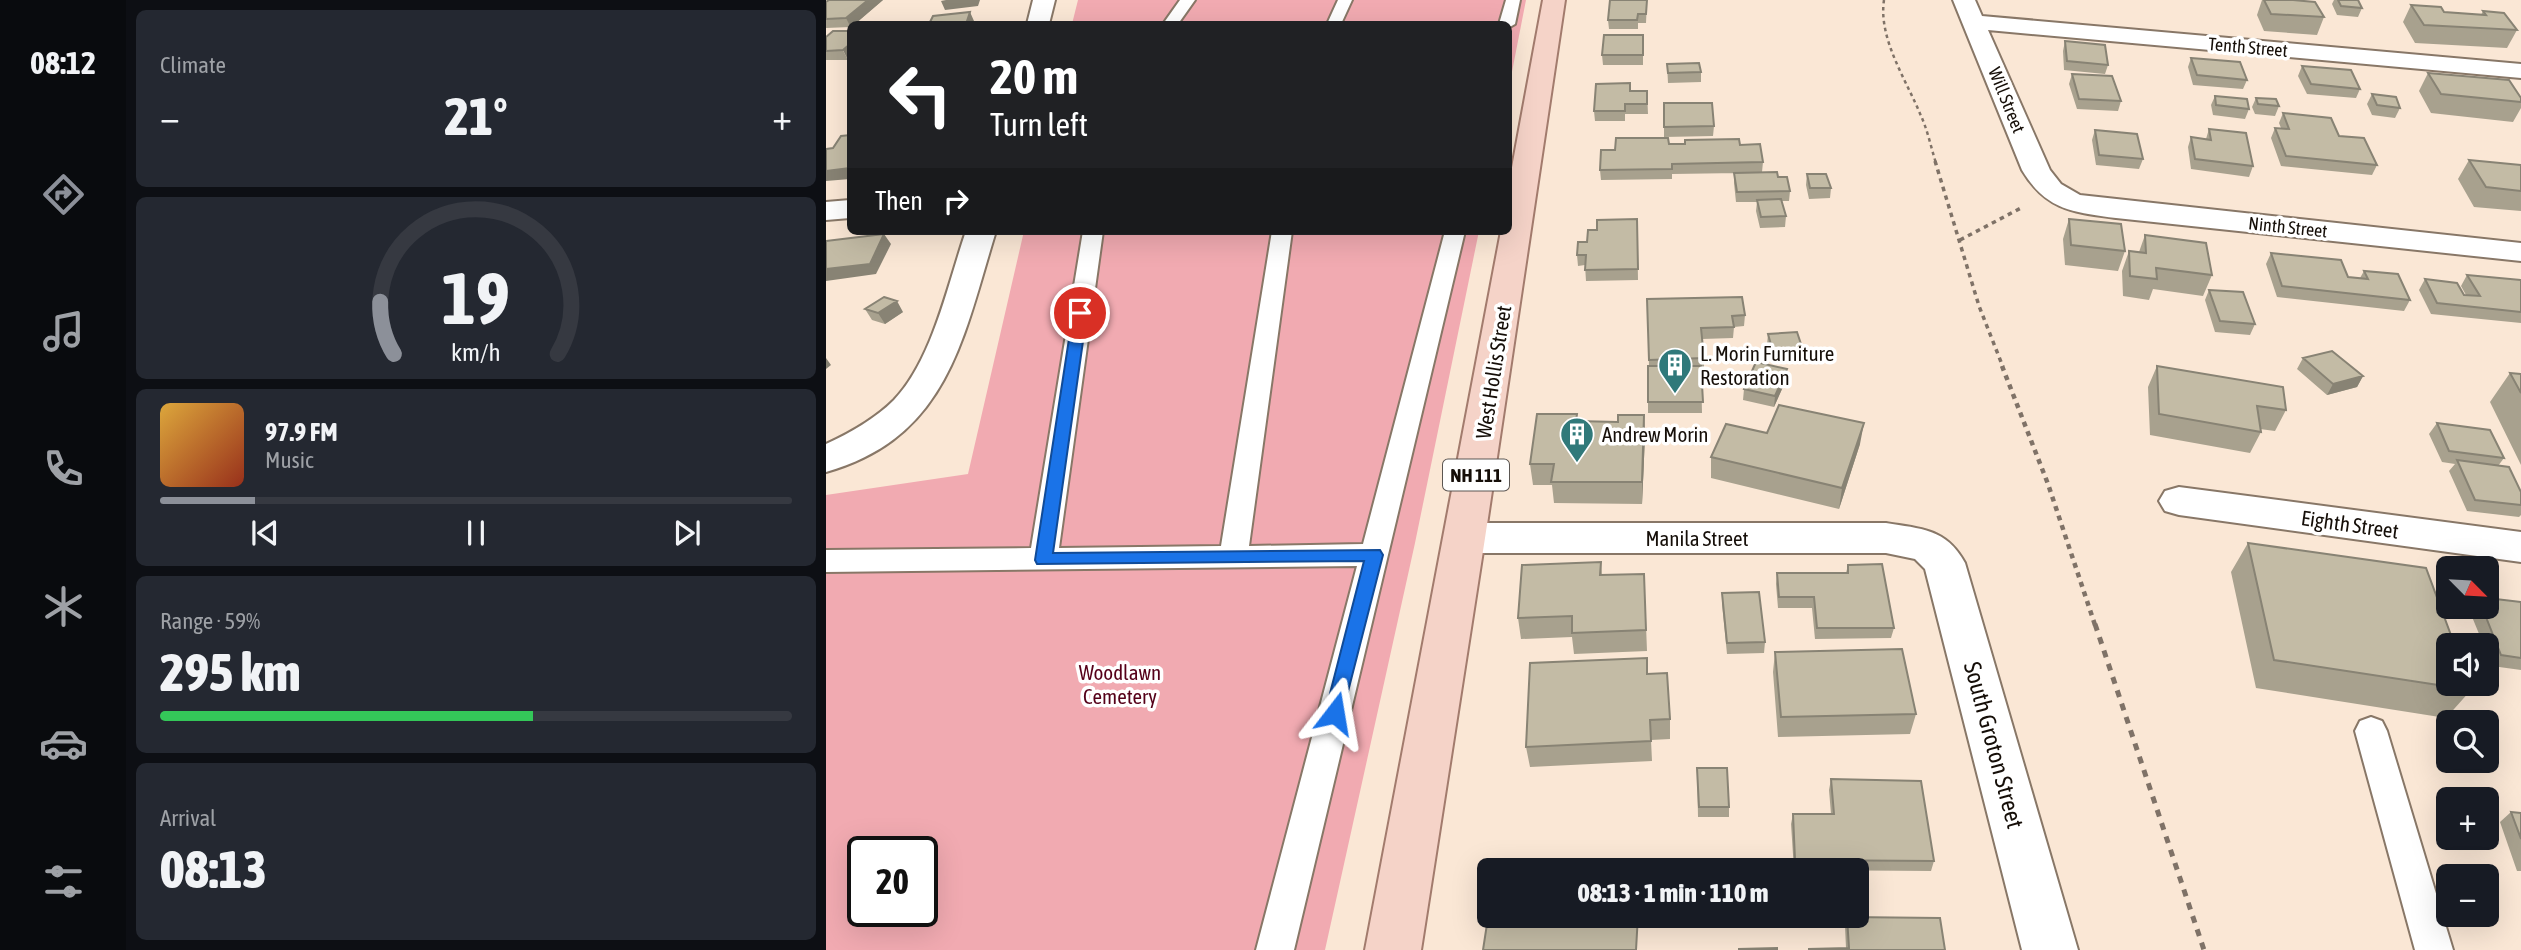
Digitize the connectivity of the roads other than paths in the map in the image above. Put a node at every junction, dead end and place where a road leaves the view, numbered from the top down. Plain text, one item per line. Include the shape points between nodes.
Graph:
1 (1044, 0) edge
2 (1188, 0) edge
3 (1345, 0) edge
4 (1513, 0) edge
5 (1554, 0) edge
6 (1969, 11) edge
7 (1039, 21) edge
8 (1172, 21) edge
9 (1335, 21) edge
10 (1508, 21) edge
11 (2521, 71) edge
12 (2056, 196) joint
13 (847, 209) edge
14 (826, 211) edge
15 (980, 235) edge
16 (1092, 235) edge
17 (1281, 235) edge
18 (1454, 235) edge
19 (2521, 252) edge
20 (826, 458) edge
21 (2179, 501) dead end
22 (1465, 538) junction
23 (1928, 546) joint
24 (2521, 547) edge
25 (1374, 555) junction
26 (1233, 557) junction
27 (1043, 560) junction
28 (826, 561) edge
29 (2371, 730) dead end
30 (1275, 950) edge
31 (1393, 950) edge
32 (2050, 950) edge
33 (2434, 950) edge

1 - 7 street
2 - 8 lane
3 - 9 lane
4 - 10 lane
5 - 22 main road, West Hollis Street / NH 111
6 - 11 street, Tenth Street
6 - 12 street, Will Street via 2036,170
12 - 19 street, Ninth Street via 2116,209
13 - 14 street
15 - 20 street via 937,362 923,389 884,429
16 - 27 lane
17 - 26 lane
18 - 25 lane
21 - 24 street, Eighth Street
22 - 23 street, Manila Street via 1886,538
22 - 31 main road, West Hollis Street / NH 111
23 - 32 street, South Groton Street via 1944,563
25 - 26 lane
25 - 30 lane
26 - 27 lane
27 - 28 lane
29 - 33 lane

